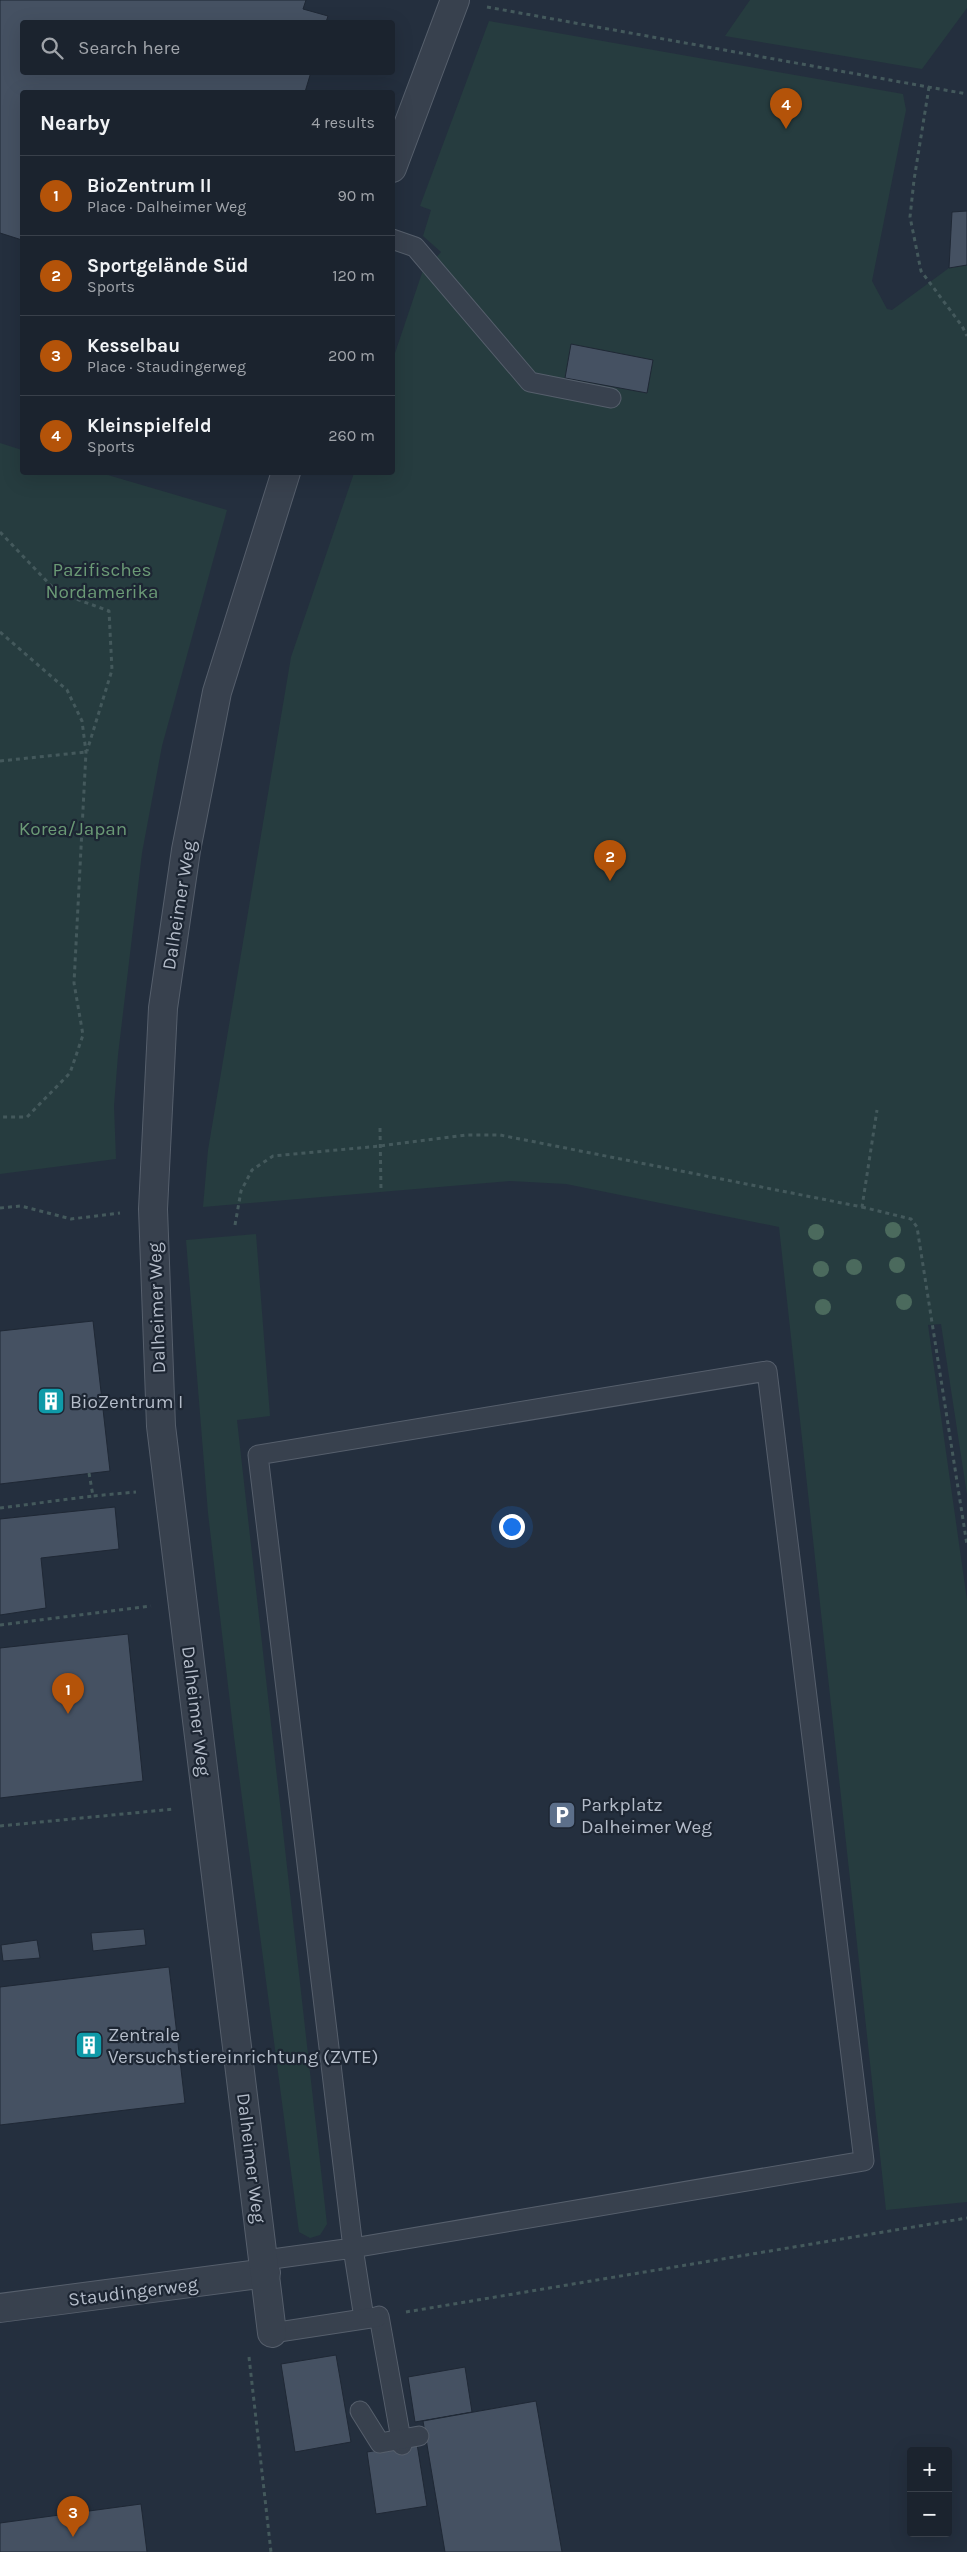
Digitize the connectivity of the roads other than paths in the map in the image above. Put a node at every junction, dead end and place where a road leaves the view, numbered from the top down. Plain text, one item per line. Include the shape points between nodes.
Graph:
1 (455, 0) edge
2 (395, 160) edge
3 (395, 240) edge
4 (611, 398) dead end
5 (285, 475) edge
6 (353, 2248) junction
7 (265, 2266) junction
8 (0, 2308) edge
9 (377, 2316) junction
10 (272, 2333) joint
11 (360, 2411) dead end

1 - 2 street
3 - 4 lane via 415,247 530,382
5 - 7 street, Dalheimer Weg via 217,692 186,850 163,1008 153,1209 161,1426
6 - 6 lane via 864,2161 767,1371 258,1455
6 - 7 lane
6 - 9 lane
7 - 8 street, Staudingerweg via 199,2282
7 - 10 street, Dalheimer Weg
9 - 10 lane
9 - 11 lane via 407,2440 380,2443

